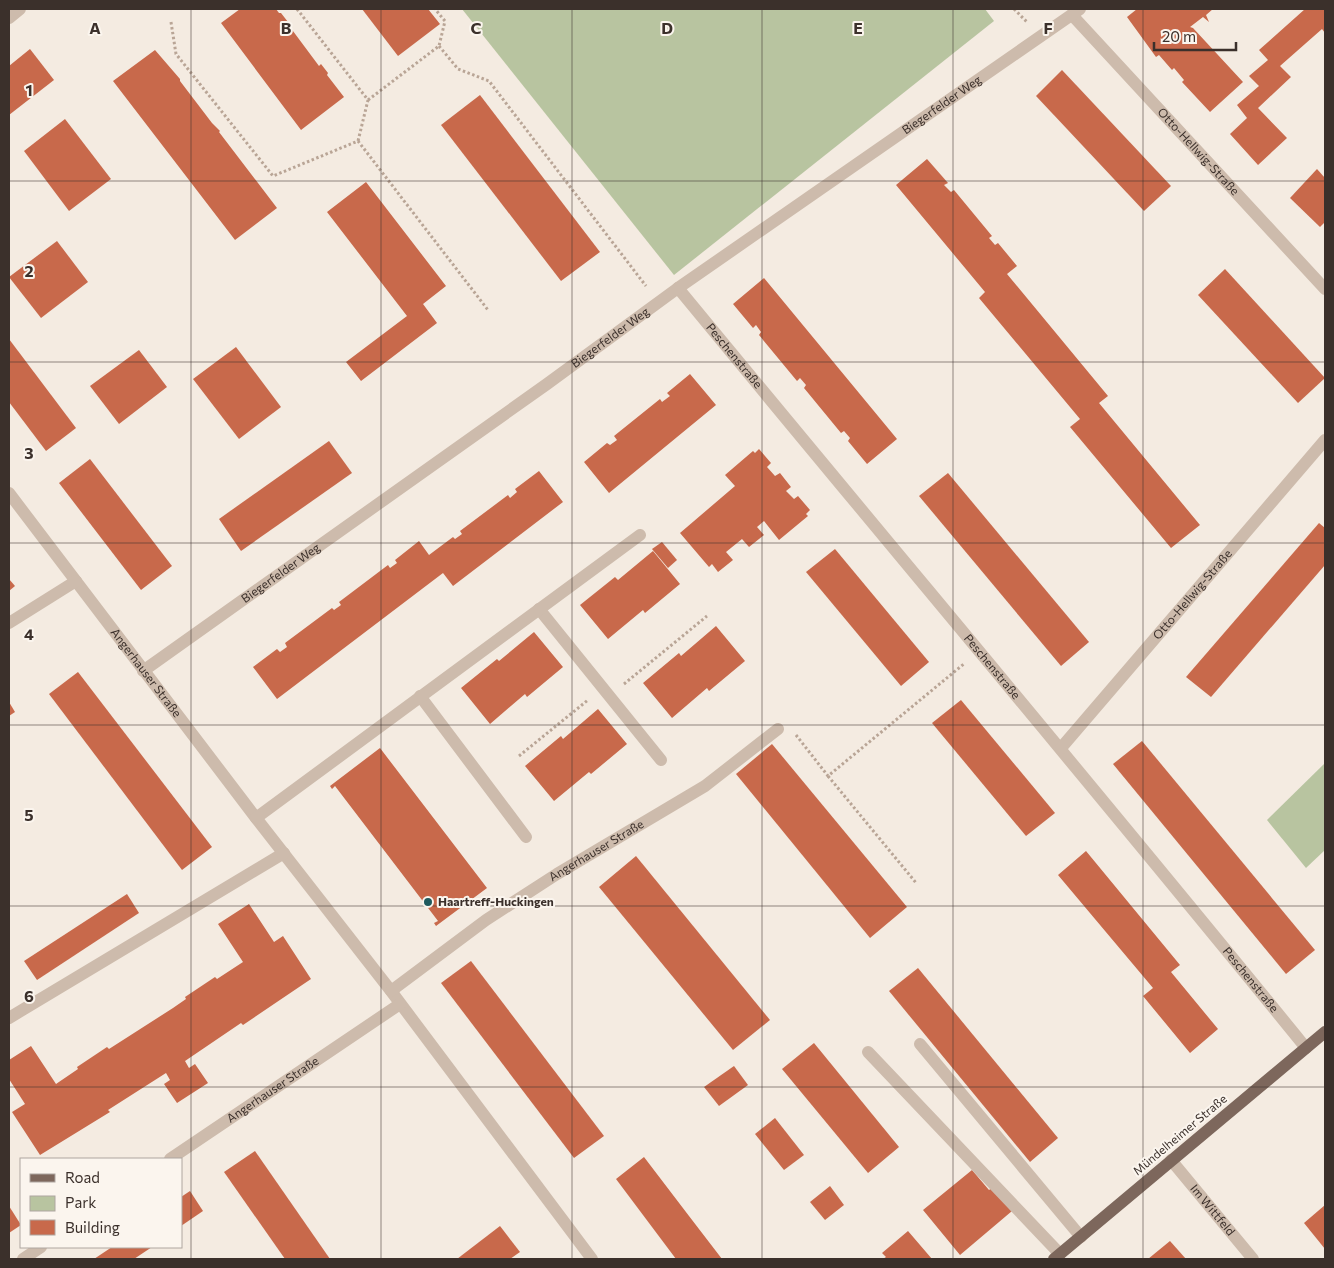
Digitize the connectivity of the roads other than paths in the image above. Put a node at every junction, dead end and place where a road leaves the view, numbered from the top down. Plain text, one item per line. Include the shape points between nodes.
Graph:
1 (20, 9) edge
2 (1076, 12) edge
3 (9, 18) edge
4 (678, 288) junction
5 (1325, 289) edge
6 (1325, 440) edge
7 (9, 493) edge
8 (640, 535) dead end
9 (76, 581) junction
10 (538, 609) junction
11 (9, 623) edge
12 (143, 671) junction
13 (420, 696) junction
14 (778, 729) road end
15 (1061, 748) junction
16 (661, 760) dead end
17 (256, 818) junction
18 (526, 837) dead end
19 (284, 852) junction
20 (391, 991) junction
21 (400, 1004) junction
22 (9, 1018) edge
23 (1325, 1032) edge
24 (920, 1044) dead end
25 (1306, 1048) junction
26 (868, 1052) dead end
27 (171, 1158) edge
28 (1171, 1160) junction
29 (1080, 1237) junction
30 (40, 1248) edge
31 (1057, 1256) edge
32 (23, 1259) edge
33 (592, 1259) edge
34 (1253, 1259) edge

1 - 3 street
2 - 4 street, Biegerfelder Weg
2 - 5 street, Otto-Hellwig-Straße
4 - 12 street, Biegerfelder Weg
4 - 15 street, Peschenstraße
6 - 15 street, Otto-Hellwig-Straße
7 - 9 street, Angerhauser Straße
8 - 10 street
9 - 11 street
9 - 12 street, Angerhauser Straße
10 - 13 street
10 - 16 street
12 - 17 street, Angerhauser Straße
13 - 17 street
13 - 18 street
14 - 20 street, Angerhauser Straße via 705,786 494,915
15 - 25 street, Peschenstraße
17 - 19 street, Angerhauser Straße
19 - 20 street, Angerhauser Straße
19 - 22 street
20 - 21 street, Angerhauser Straße
21 - 27 street, Angerhauser Straße
21 - 33 street, Angerhauser Straße
23 - 25 main road, Mündelheimer Straße
24 - 29 street
25 - 28 main road, Mündelheimer Straße
26 - 31 street
28 - 29 main road, Mündelheimer Straße
28 - 34 street, Im Wittfeld
29 - 31 main road, Mündelheimer Straße
30 - 32 street

